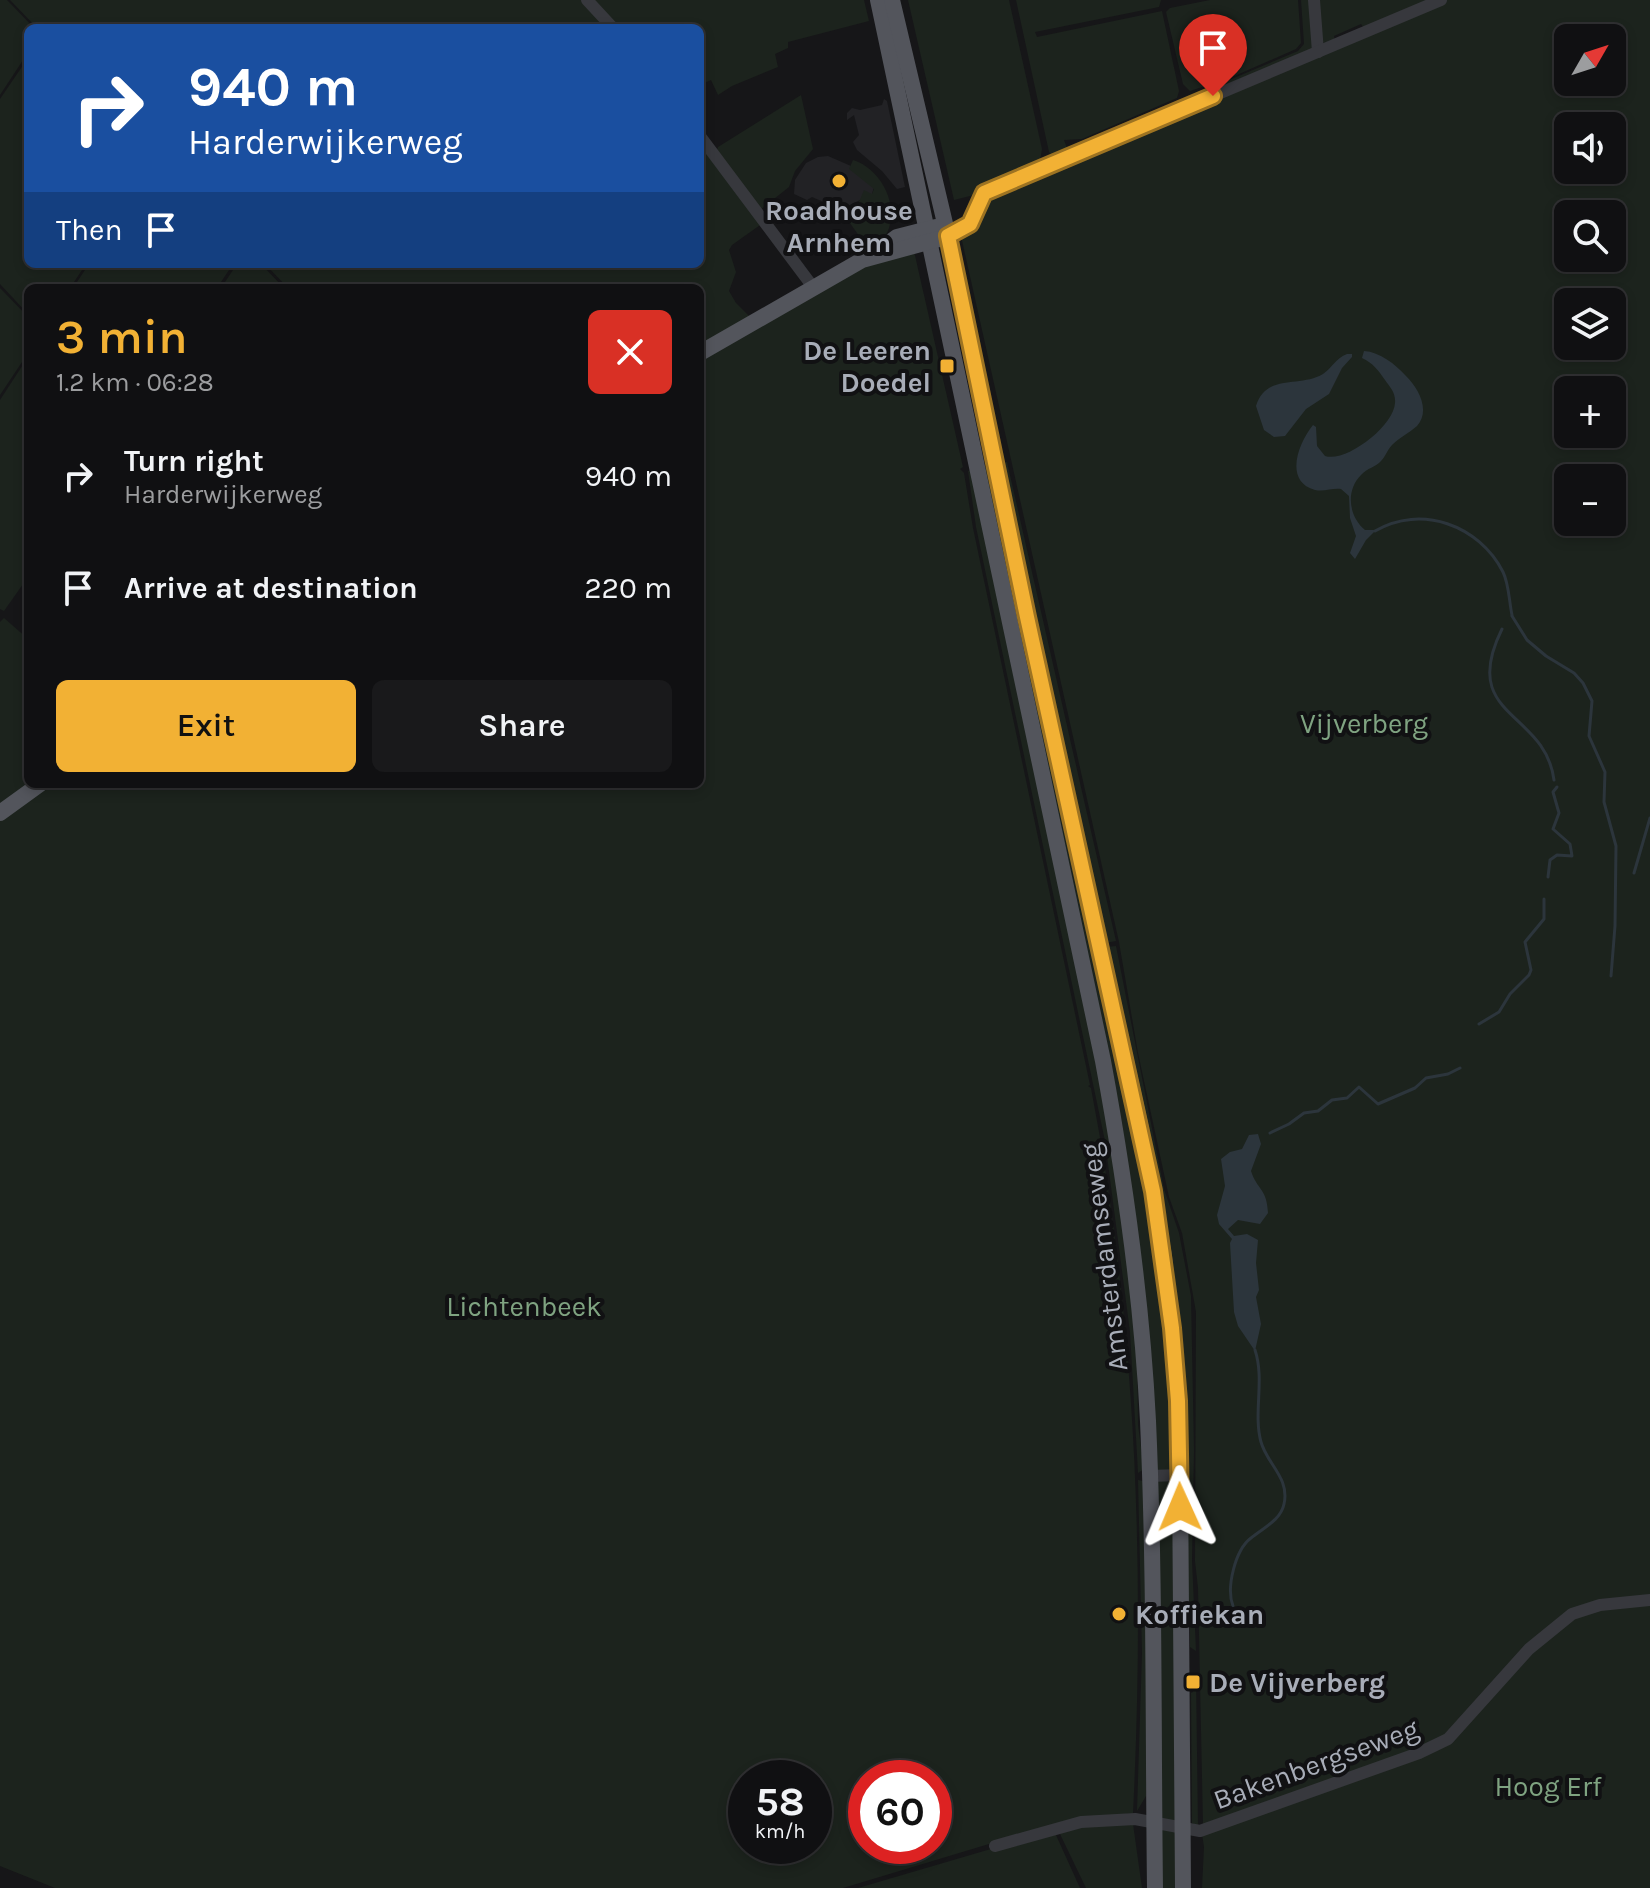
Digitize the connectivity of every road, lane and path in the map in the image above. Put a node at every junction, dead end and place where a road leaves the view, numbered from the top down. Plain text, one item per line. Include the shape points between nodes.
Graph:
1 (587, 0) edge
2 (878, 0) edge
3 (892, 0) edge
4 (1314, 0) edge
5 (1441, 0) edge
6 (609, 24) edge
7 (1318, 52) junction
8 (704, 141) edge
9 (947, 230) junction
10 (928, 235) junction
11 (813, 287) junction
12 (704, 351) edge
13 (34, 788) edge
14 (0, 813) edge
15 (1180, 1475) junction
16 (1149, 1476) junction
17 (1650, 1600) edge
18 (1154, 1822) junction
19 (1183, 1826) junction
20 (995, 1846) dead end
21 (1155, 1888) edge
22 (1183, 1888) edge

1 - 6 street
2 - 10 main road, Amsterdamseweg
3 - 9 main road, Amsterdamseweg
4 - 7 street
5 - 7 street
7 - 9 street via 992,189 984,193 977,214 964,229
8 - 11 street
9 - 10 main road
9 - 15 main road, Amsterdamseweg via 1153,1191 1172,1328
10 - 11 main road
10 - 16 main road, Amsterdamseweg via 1115,1124 1138,1297
11 - 12 main road
13 - 14 main road
15 - 16 street
15 - 19 main road, Amsterdamseweg
16 - 18 main road, Amsterdamseweg
17 - 19 street, Bakenbergseweg via 1572,1614 1529,1649 1443,1743 1204,1830
18 - 19 street, Bakenbergseweg
18 - 20 street, Bakenbergseweg via 1081,1822
18 - 21 main road, Amsterdamseweg
19 - 22 main road, Amsterdamseweg

